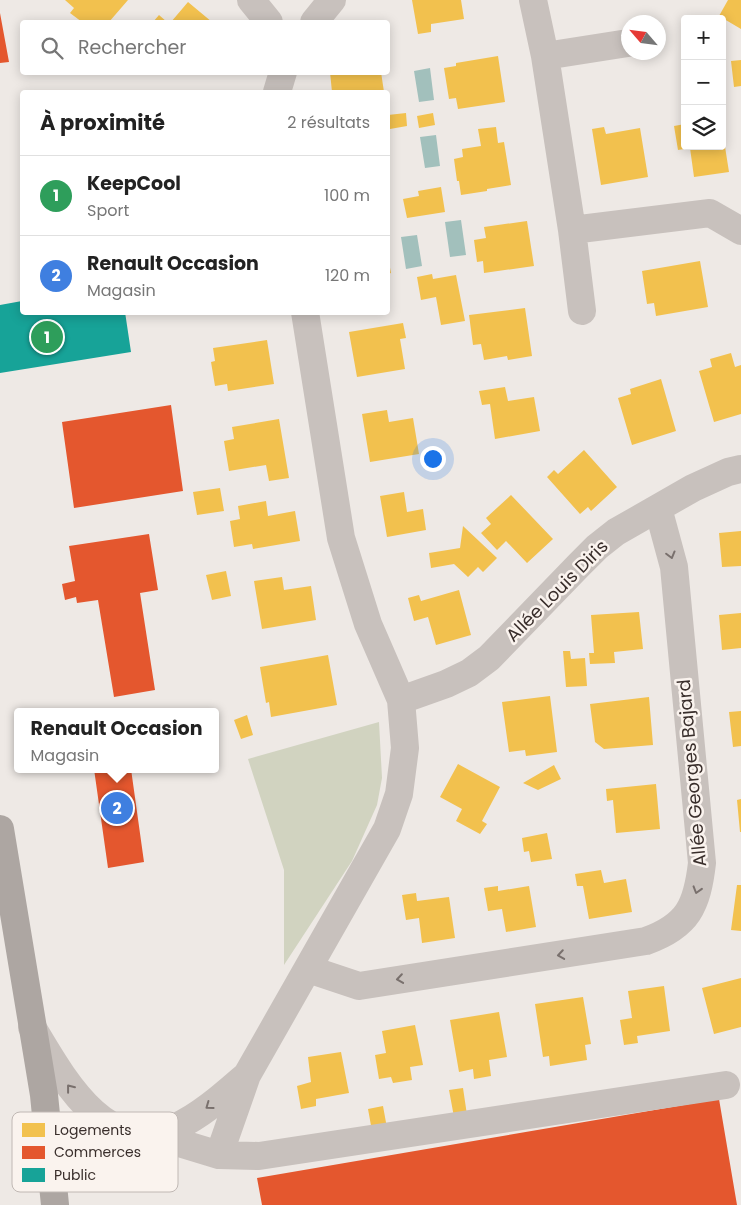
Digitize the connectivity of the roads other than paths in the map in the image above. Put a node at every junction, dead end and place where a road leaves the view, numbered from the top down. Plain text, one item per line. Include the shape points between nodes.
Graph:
1 (251, 0) edge
2 (332, 0) edge
3 (533, 0) edge
4 (267, 20) edge
5 (316, 20) edge
6 (621, 44) edge
7 (545, 56) junction
8 (282, 75) edge
9 (278, 90) edge
10 (572, 230) junction
11 (741, 231) edge
12 (582, 311) dead end
13 (305, 315) edge
14 (741, 468) edge
15 (658, 508) junction
16 (401, 700) junction
17 (0, 829) edge
18 (308, 968) junction
19 (32, 1026) junction
20 (247, 1075) junction
21 (726, 1086) dead end
22 (44, 1095) junction
23 (46, 1112) edge
24 (48, 1112) edge
25 (94, 1112) edge
26 (178, 1126) edge
27 (178, 1143) edge
28 (219, 1155) junction
29 (54, 1192) edge
30 (67, 1192) edge
31 (55, 1205) edge
32 (70, 1205) edge

1 - 4 street
2 - 5 street
3 - 7 street
6 - 7 street
7 - 10 street
8 - 9 street
10 - 11 street via 710,214
10 - 12 street
13 - 16 street via 341,538 368,624
14 - 15 street, Allée Louis Diris via 693,488
15 - 16 street, Allée Louis Diris via 597,547 489,658 469,673
15 -> 18 street, Allée Georges Bajard via 674,567 702,864 699,887 690,910 674,927 646,941 504,964 359,986
16 - 18 street via 405,748 399,794 387,829
17 - 19 main road
18 - 20 street
19 - 22 main road
25 -> 19 street via 63,1078
20 -> 26 street via 208,1107
20 - 28 street
21 - 28 street via 259,1156
22 - 23 main road
22 - 24 main road
27 - 28 street
29 - 31 main road
30 - 32 main road

